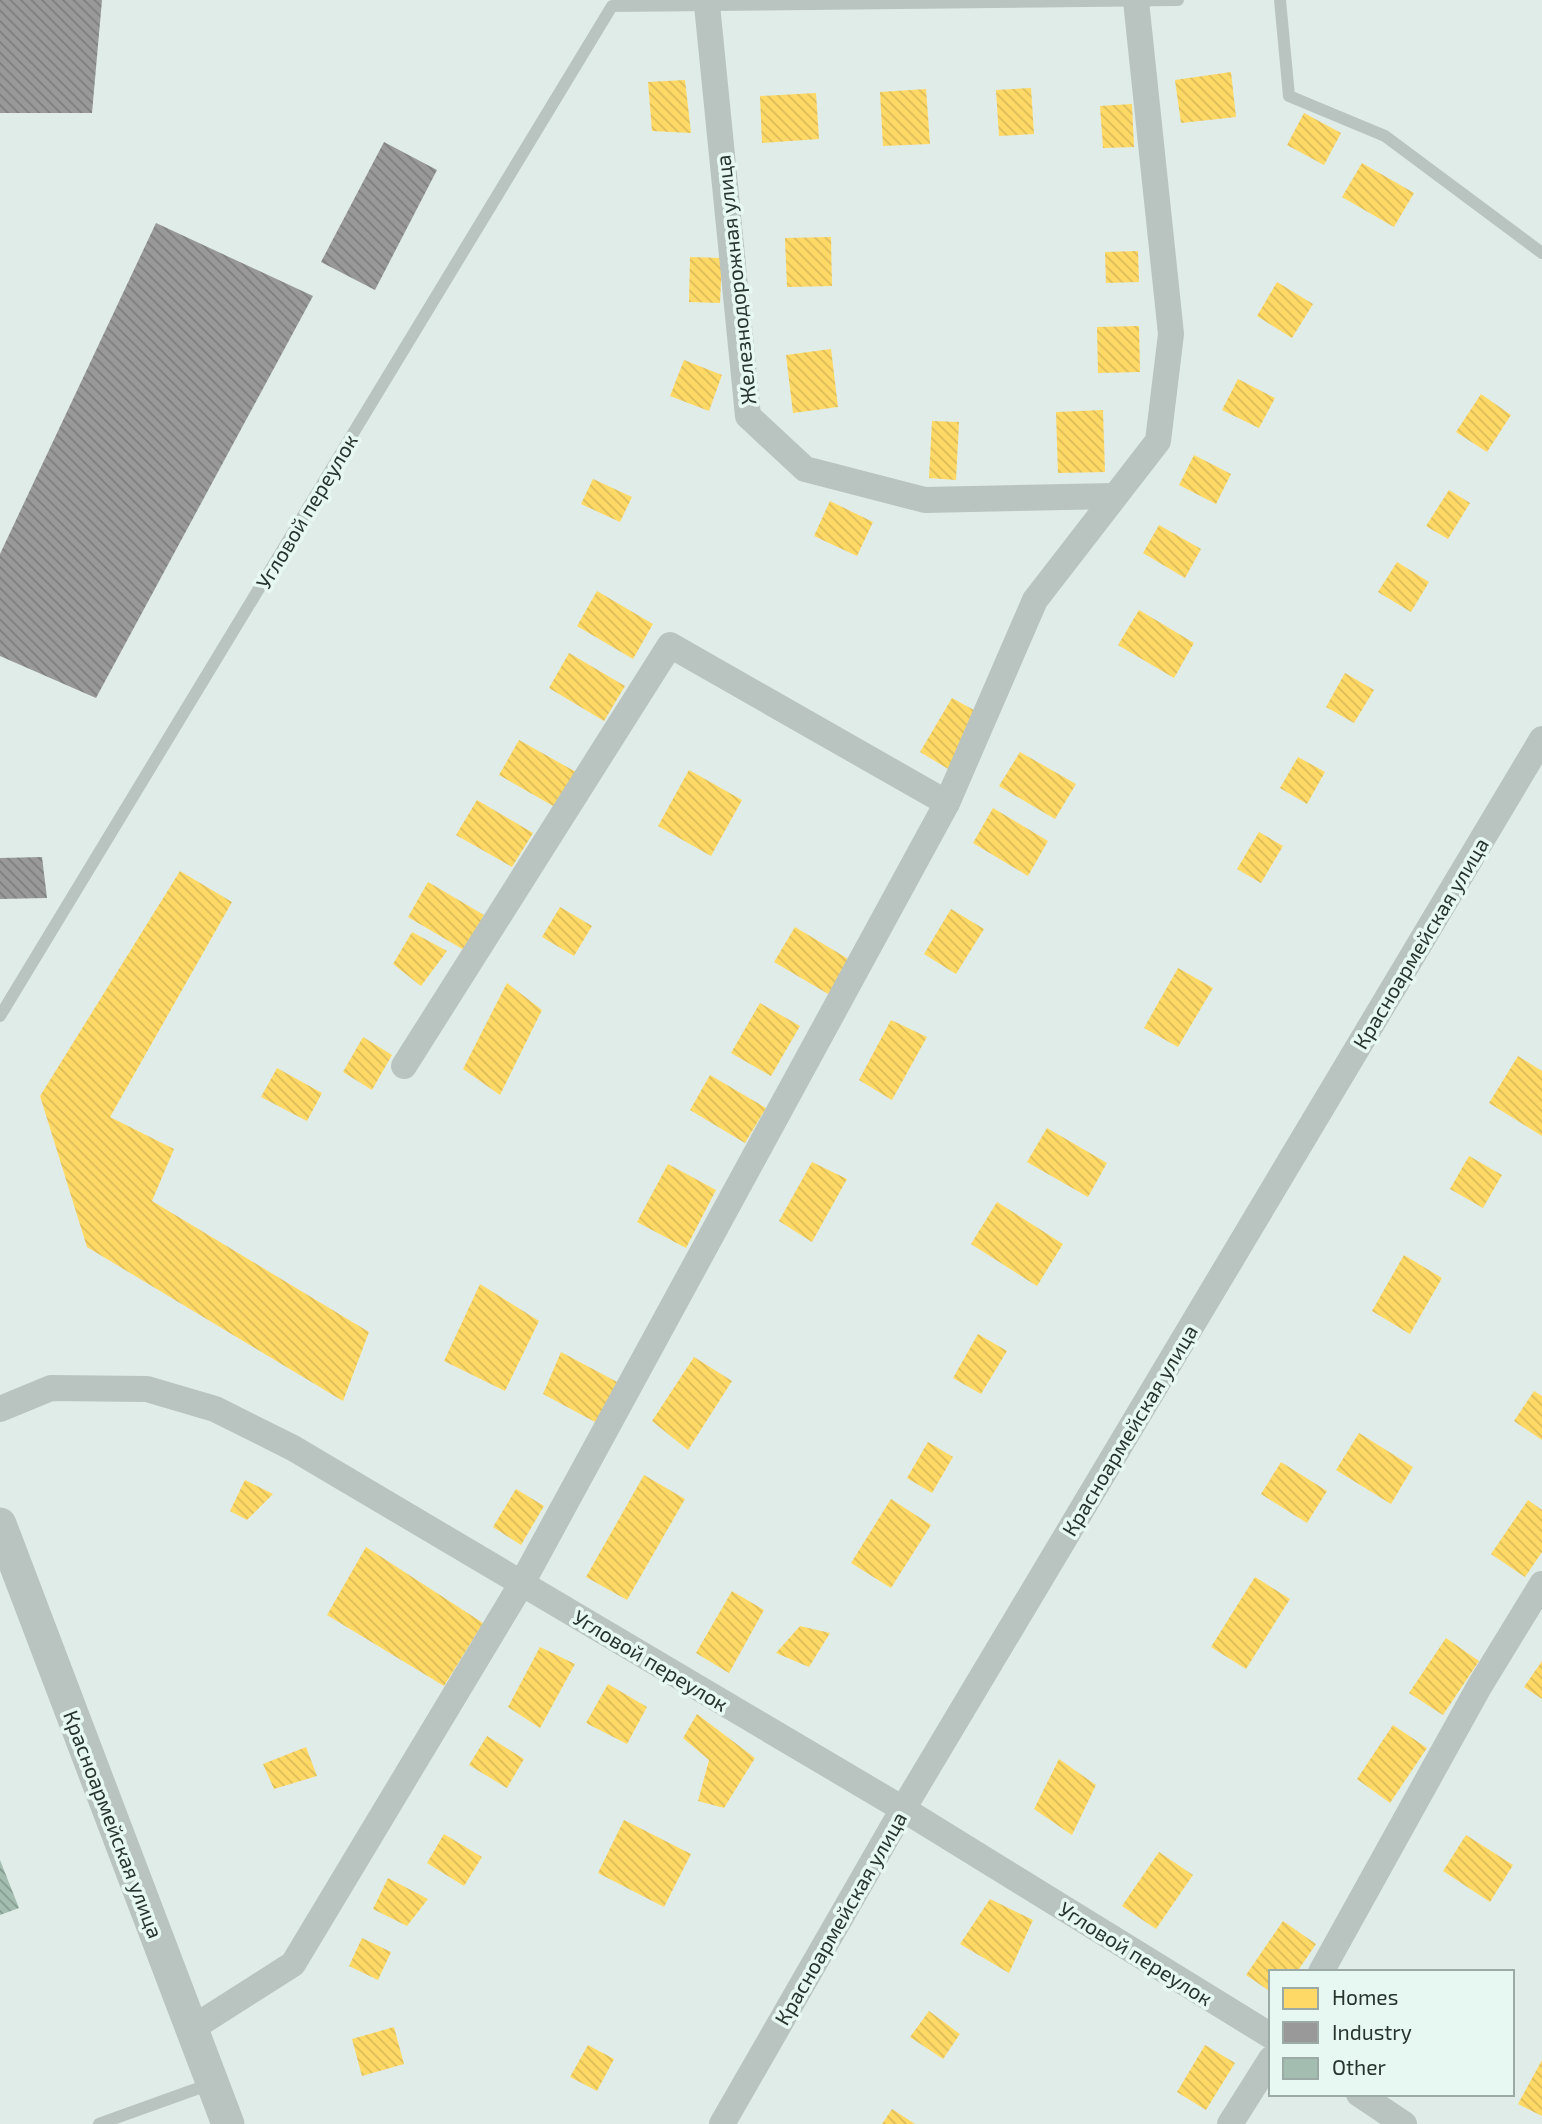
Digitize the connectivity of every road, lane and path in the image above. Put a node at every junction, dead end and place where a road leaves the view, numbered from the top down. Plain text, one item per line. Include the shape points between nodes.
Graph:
1 (1280, 0) edge
2 (1136, 1) edge
3 (1176, 1) edge
4 (708, 5) junction
5 (1542, 253) edge
6 (1115, 496) junction
7 (1542, 739) edge
8 (947, 803) junction
9 (0, 1016) edge
10 (404, 1066) dead end
11 (0, 1409) edge
12 (0, 1524) edge
13 (522, 1583) junction
14 (1542, 1584) edge
15 (903, 1809) junction
16 (1322, 1970) edge
17 (191, 2029) junction
18 (1269, 2035) edge
19 (1269, 2062) edge
20 (213, 2083) junction
21 (1362, 2096) edge
22 (99, 2124) edge
23 (228, 2124) edge
24 (722, 2124) edge
25 (1230, 2124) edge
26 (1404, 2124) edge

1 - 5 lane via 1289,96 1385,136
2 - 3 lane
2 - 4 lane
2 - 6 street via 1171,334 1158,441
4 - 6 street, Железнодорожная улица via 748,416 805,469 925,500
4 - 9 lane, Угловой переулок via 612,6
6 - 8 street via 1035,600
7 - 15 street, Красноармейская улица
8 - 10 street via 670,645
8 - 13 street
11 - 13 street, Угловой переулок via 51,1388 65,1388 147,1389 215,1409 293,1448
12 - 17 street, Красноармейская улица
13 - 15 street, Угловой переулок
13 - 17 street via 293,1964
14 - 16 street via 1479,1687
15 - 18 street, Угловой переулок
15 - 24 street, Красноармейская улица
17 - 20 street, Красноармейская улица
19 - 25 street
20 - 22 lane
20 - 23 street, Красноармейская улица
21 - 26 street

